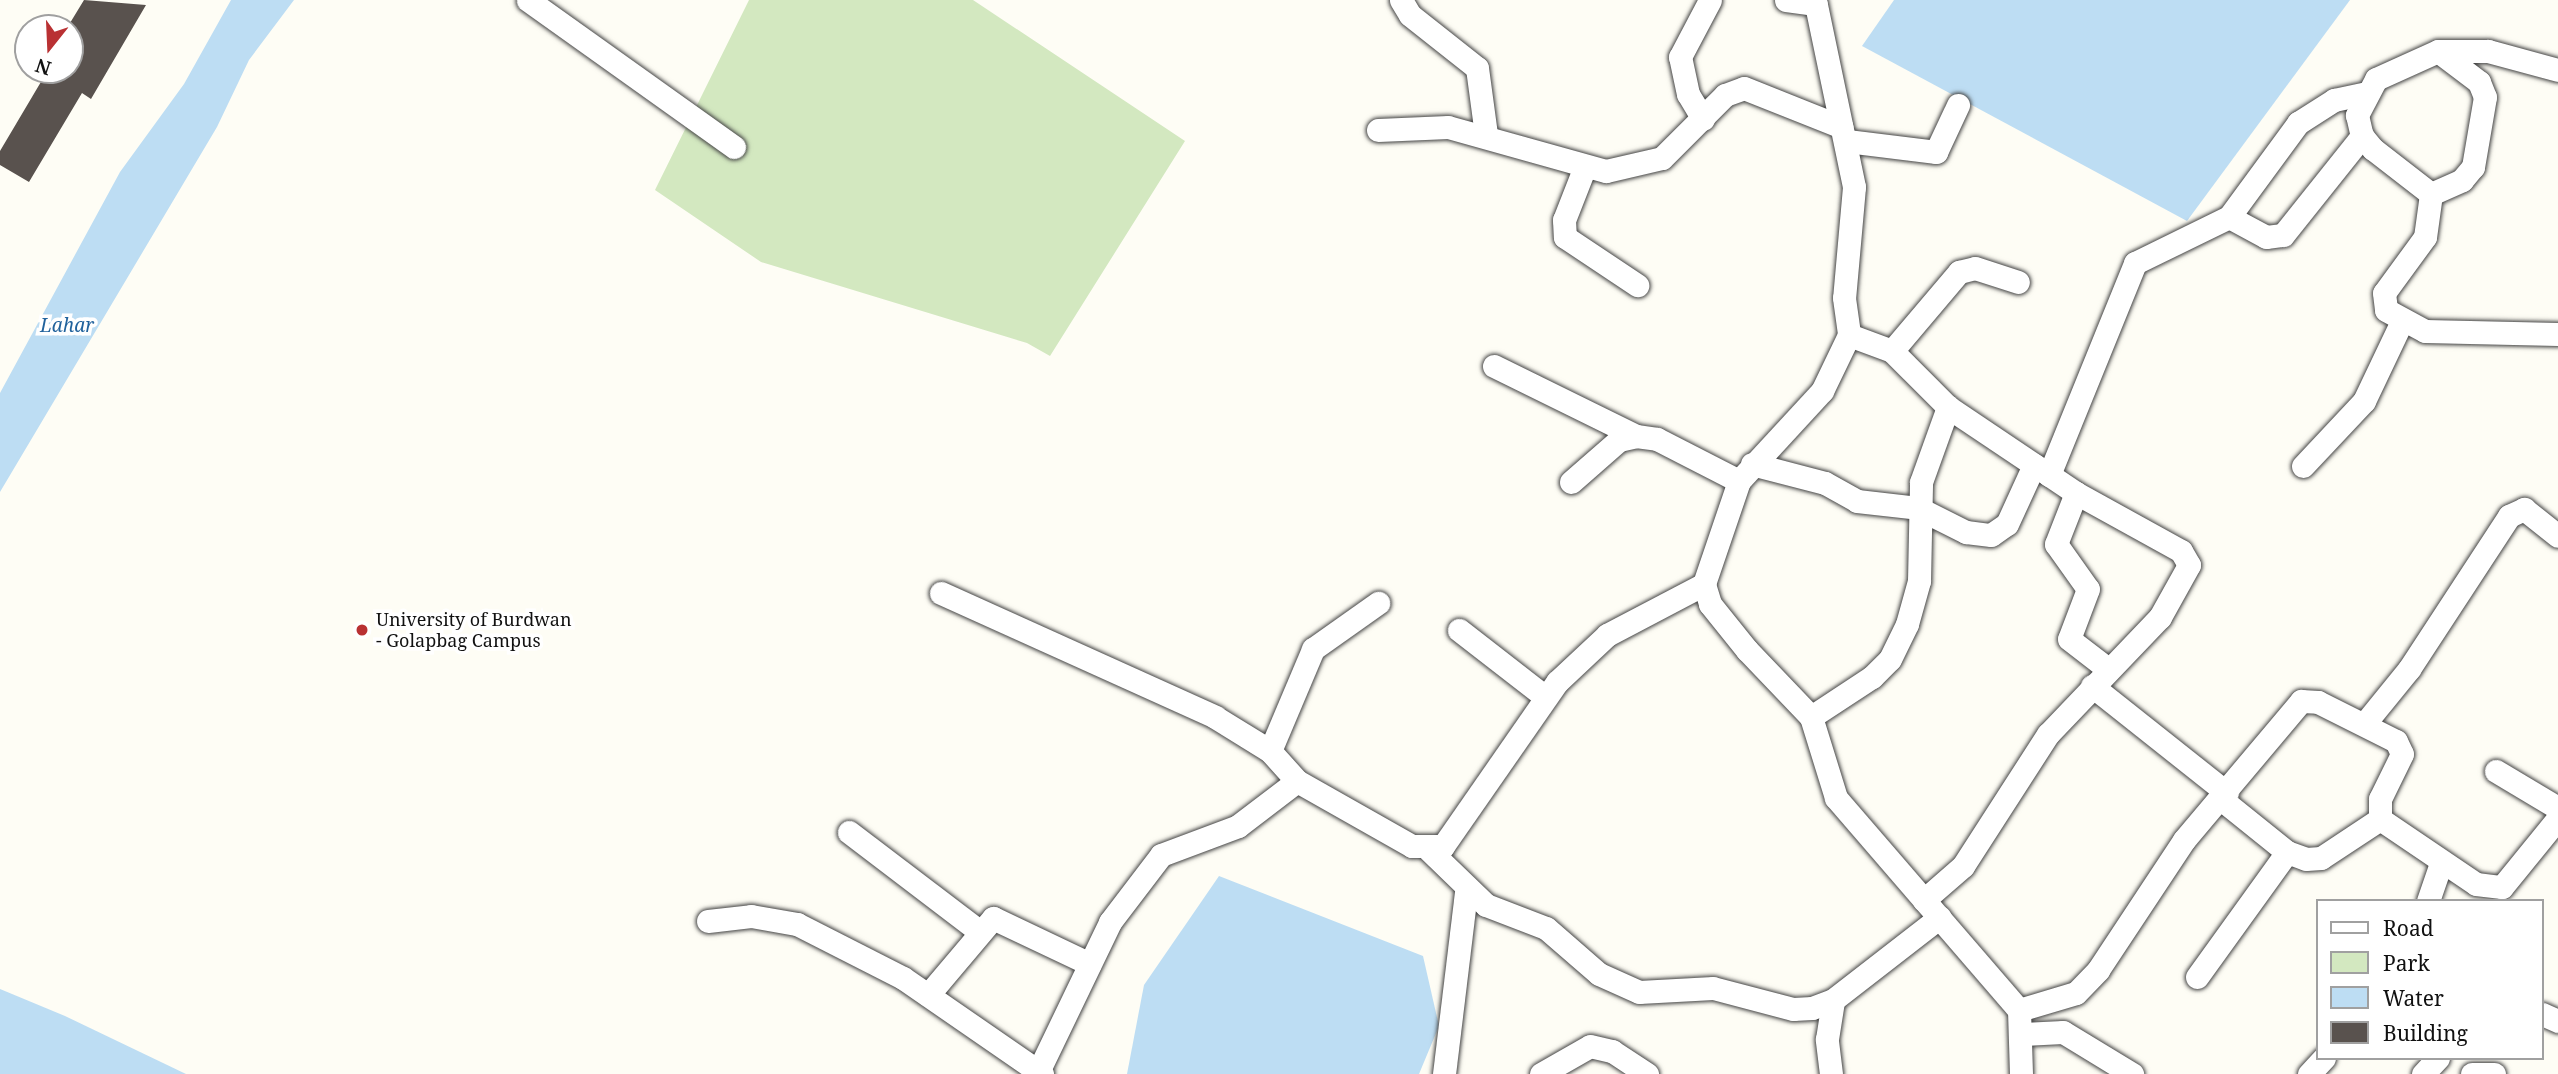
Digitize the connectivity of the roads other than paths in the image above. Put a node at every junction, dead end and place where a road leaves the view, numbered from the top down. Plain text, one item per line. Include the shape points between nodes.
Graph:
1 (528, 0) edge
2 (1401, 0) edge
3 (1710, 0) edge
4 (1786, 0) edge
5 (1815, 2) edge
6 (2438, 51) junction
7 (2558, 70) edge
8 (2363, 94) junction
9 (1958, 105) dead end
10 (1703, 119) junction
11 (1378, 130) dead end
12 (1844, 134) junction
13 (1486, 135) junction
14 (2362, 136) junction
15 (734, 146) dead end
16 (1584, 169) junction
17 (2431, 194) junction
18 (2229, 217) junction
19 (2018, 282) dead end
20 (1637, 285) dead end
21 (2401, 323) junction
22 (2558, 334) edge
23 (1849, 335) junction
24 (1892, 351) junction
25 (1494, 366) dead end
26 (1948, 407) junction
27 (1636, 436) junction
28 (2303, 466) dead end
29 (2041, 470) junction
30 (1745, 472) junction
31 (1571, 482) dead end
32 (2076, 493) junction
33 (1918, 508) junction
34 (2557, 534) edge
35 (1704, 584) junction
36 (941, 593) dead end
37 (1378, 603) dead end
38 (1459, 630) dead end
39 (2100, 677) junction
40 (1544, 696) junction
41 (1811, 717) junction
42 (2365, 723) junction
43 (1270, 751) junction
44 (2496, 772) dead end
45 (1297, 781) junction
46 (2224, 796) junction
47 (2558, 808) edge
48 (2558, 818) edge
49 (2380, 819) junction
50 (849, 832) dead end
51 (1429, 850) junction
52 (2287, 852) junction
53 (2441, 863) junction
54 (1466, 891) junction
55 (2429, 899) edge
56 (1924, 900) junction
57 (1940, 917) junction
58 (708, 921) dead end
59 (979, 931) junction
60 (1090, 964) junction
61 (2197, 977) dead end
62 (928, 996) junction
63 (1833, 1000) junction
64 (2019, 1010) junction
65 (2023, 1034) junction
66 (2322, 1060) edge
67 (2436, 1060) edge
68 (1039, 1073) edge
69 (1444, 1074) edge
70 (1541, 1074) edge
71 (1647, 1074) edge
72 (1831, 1074) edge
73 (2021, 1074) edge
74 (2132, 1074) edge
75 (2309, 1074) edge
76 (2423, 1074) edge
77 (2472, 1074) edge
78 (2494, 1074) edge

1 - 15 street
2 - 13 street via 1410,15 1477,68 1484,81
3 - 10 street via 1680,57 1688,94
4 - 5 street
5 - 12 street
6 - 7 street via 2488,51
6 - 8 street via 2391,67
6 - 17 street via 2479,82 2485,97 2473,167 2462,180
8 - 14 street via 2357,115
8 - 18 street via 2334,100 2298,122
9 - 12 street via 1936,152
10 - 12 street via 1726,95 1744,89
10 - 16 street via 1662,158
11 - 13 street via 1415,125
12 - 23 street via 1854,187 1844,299
13 - 16 street
14 - 17 street
14 - 18 street via 2283,235 2266,237
16 - 20 street via 1564,220 1565,237
17 - 21 street via 2425,237 2384,293 2386,310
18 - 29 street via 2130,270
19 - 24 street via 1975,268 1959,272
21 - 22 street via 2456,335
21 - 28 street via 2364,401
23 - 24 street
23 - 30 street via 1822,391
24 - 26 street
25 - 27 street
26 - 29 street
26 - 33 street
27 - 30 street via 1657,439
27 - 31 street via 1619,440
29 - 32 street
29 - 33 street via 2002,531 1966,531
30 - 33 street via 1825,483 1878,507
30 - 35 street
32 - 39 street via 2056,544 2088,589 2069,639
32 - 39 street via 2181,551 2189,565 2160,617
33 - 41 street via 1919,581 1890,659
34 - 42 street via 2524,509 2509,516 2409,669
35 - 40 street via 1607,635
35 - 41 street via 1710,604 1747,650
36 - 43 street via 1215,717
37 - 43 street via 1313,649
38 - 40 street
39 - 46 street
39 - 56 street via 2048,734 1962,866
40 - 51 street via 1455,834
41 - 56 street via 1836,798
42 - 46 street via 2301,701
42 - 49 street via 2396,741 2402,754 2380,799
43 - 45 street
44 - 47 street
45 - 51 street
45 - 60 street via 1238,826 1161,855 1110,922
46 - 52 street
46 - 64 street via 2161,870 2091,978 2076,993
48 - 53 street via 2502,887 2476,884
49 - 52 street via 2321,859
49 - 53 street
50 - 59 street
51 - 54 street
52 - 61 street
53 - 55 street
54 - 63 street via 1546,928 1623,988 1725,990 1793,1009
54 - 69 street
56 - 57 street
57 - 63 street
57 - 64 street
58 - 62 street via 751,916 797,924
59 - 60 street via 993,918 1008,919
59 - 62 street
60 - 68 street
62 - 68 street
63 - 72 street via 1827,1039
64 - 65 street
65 - 73 street
65 - 74 street via 2063,1032
66 - 75 street
67 - 76 street
70 - 71 street via 1590,1046 1612,1051
77 - 78 street

